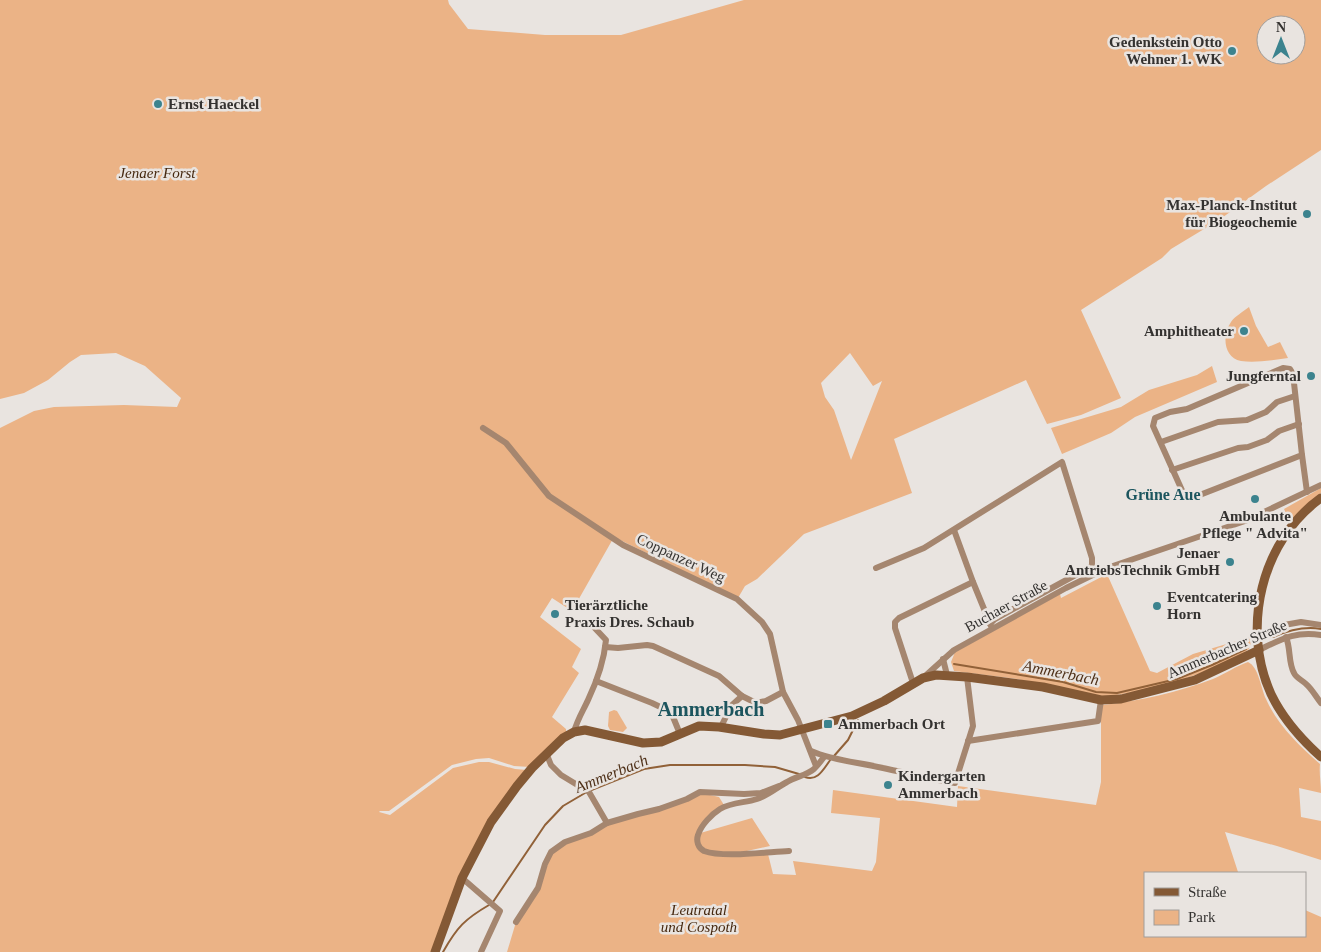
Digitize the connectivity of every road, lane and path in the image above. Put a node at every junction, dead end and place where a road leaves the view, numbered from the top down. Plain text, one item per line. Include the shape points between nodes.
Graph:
1 (1295, 396) junction
2 (1299, 424) junction
3 (483, 428) dead end
4 (1160, 442) junction
5 (1302, 455) junction
6 (1172, 470) junction
7 (1321, 486) edge
8 (1307, 492) junction
9 (1321, 498) edge
10 (954, 530) junction
11 (876, 568) dead end
12 (973, 582) junction
13 (590, 623) dead end
14 (1321, 625) edge
15 (1284, 626) dead end
16 (991, 627) junction
17 (1321, 634) edge
18 (1286, 637) junction
19 (605, 648) junction
20 (1259, 650) junction
21 (943, 659) junction
22 (947, 675) junction
23 (967, 677) junction
24 (923, 678) junction
25 (596, 681) junction
26 (913, 683) junction
27 (783, 692) junction
28 (742, 696) junction
29 (1100, 700) junction
30 (1321, 704) edge
31 (721, 727) junction
32 (800, 729) junction
33 (574, 732) junction
34 (680, 734) junction
35 (968, 741) junction
36 (811, 751) junction
37 (547, 755) junction
38 (1321, 757) edge
39 (829, 758) junction
40 (816, 766) junction
41 (780, 786) junction
42 (607, 823) junction
43 (788, 851) dead end
44 (462, 878) junction
45 (516, 922) dead end
46 (435, 952) edge
47 (481, 952) edge

1 - 2 street
1 - 4 street via 1277,402 1266,412 1247,420 1218,422
1 - 4 street via 1292,371 1283,368 1187,409 1157,416 1153,424
2 - 5 street
2 - 6 street via 1267,440
3 - 27 street, Coppanzer Weg via 506,443 549,496 624,545 742,602 770,634
4 - 6 street
5 - 6 street via 1191,499 1183,495
5 - 8 street
7 - 8 street, Buchaer Straße
8 - 16 street, Buchaer Straße via 1245,522 1107,568
9 - 20 main road via 1293,523 1264,576 1258,608
10 - 11 street via 924,548
10 - 12 street
10 - 16 street, Buchaer Straße via 1062,462 1092,566 995,619
12 - 16 street
12 - 26 street via 895,622
13 - 19 street via 606,640
14 - 15 street via 1298,622
16 - 21 street, Buchaer Straße
17 - 18 street, Ammerbacher Straße
18 - 20 street, Ammerbacher Straße
18 - 30 street via 1293,672
19 - 25 street
19 - 28 street via 653,646 719,676
20 - 29 main road, Ammerbacher Straße via 1195,680 1130,697
20 - 38 main road via 1266,682 1276,704 1293,730
21 - 22 street
21 - 24 street, Buchaer Straße
22 - 23 main road, Ammerbacher Straße
22 - 24 main road, Ammerbacher Straße
23 - 29 main road, Ammerbacher Straße via 1043,687
23 - 35 street via 972,726
24 - 26 main road, Ammerbacher Straße
25 - 33 street
25 - 34 street via 671,712
26 - 32 main road, Ammerbacher Straße via 884,702 852,716
27 - 28 street via 756,703
27 - 32 street, Coppanzer Weg
28 - 31 street via 731,706
29 - 35 street via 1098,721
31 - 32 main road, Ammerbacher Straße via 774,735
31 - 34 main road, Ammerbacher Straße via 699,726
32 - 36 street, Coppanzer Weg
33 - 34 main road, Ammerbacher Straße via 585,730 643,743 661,742
33 - 37 main road via 563,738
35 - 39 street via 955,783
36 - 39 street
36 - 40 street, Coppanzer Weg
37 - 42 street via 561,775 589,792
37 - 44 main road via 532,768 491,822
39 - 40 street
40 - 41 street
41 - 42 street via 761,793 700,792 687,800
41 - 43 street via 764,796 718,810 706,822 697,840 698,846 711,852
42 - 45 street via 551,852 538,888
44 - 46 main road
44 - 47 street via 500,911

